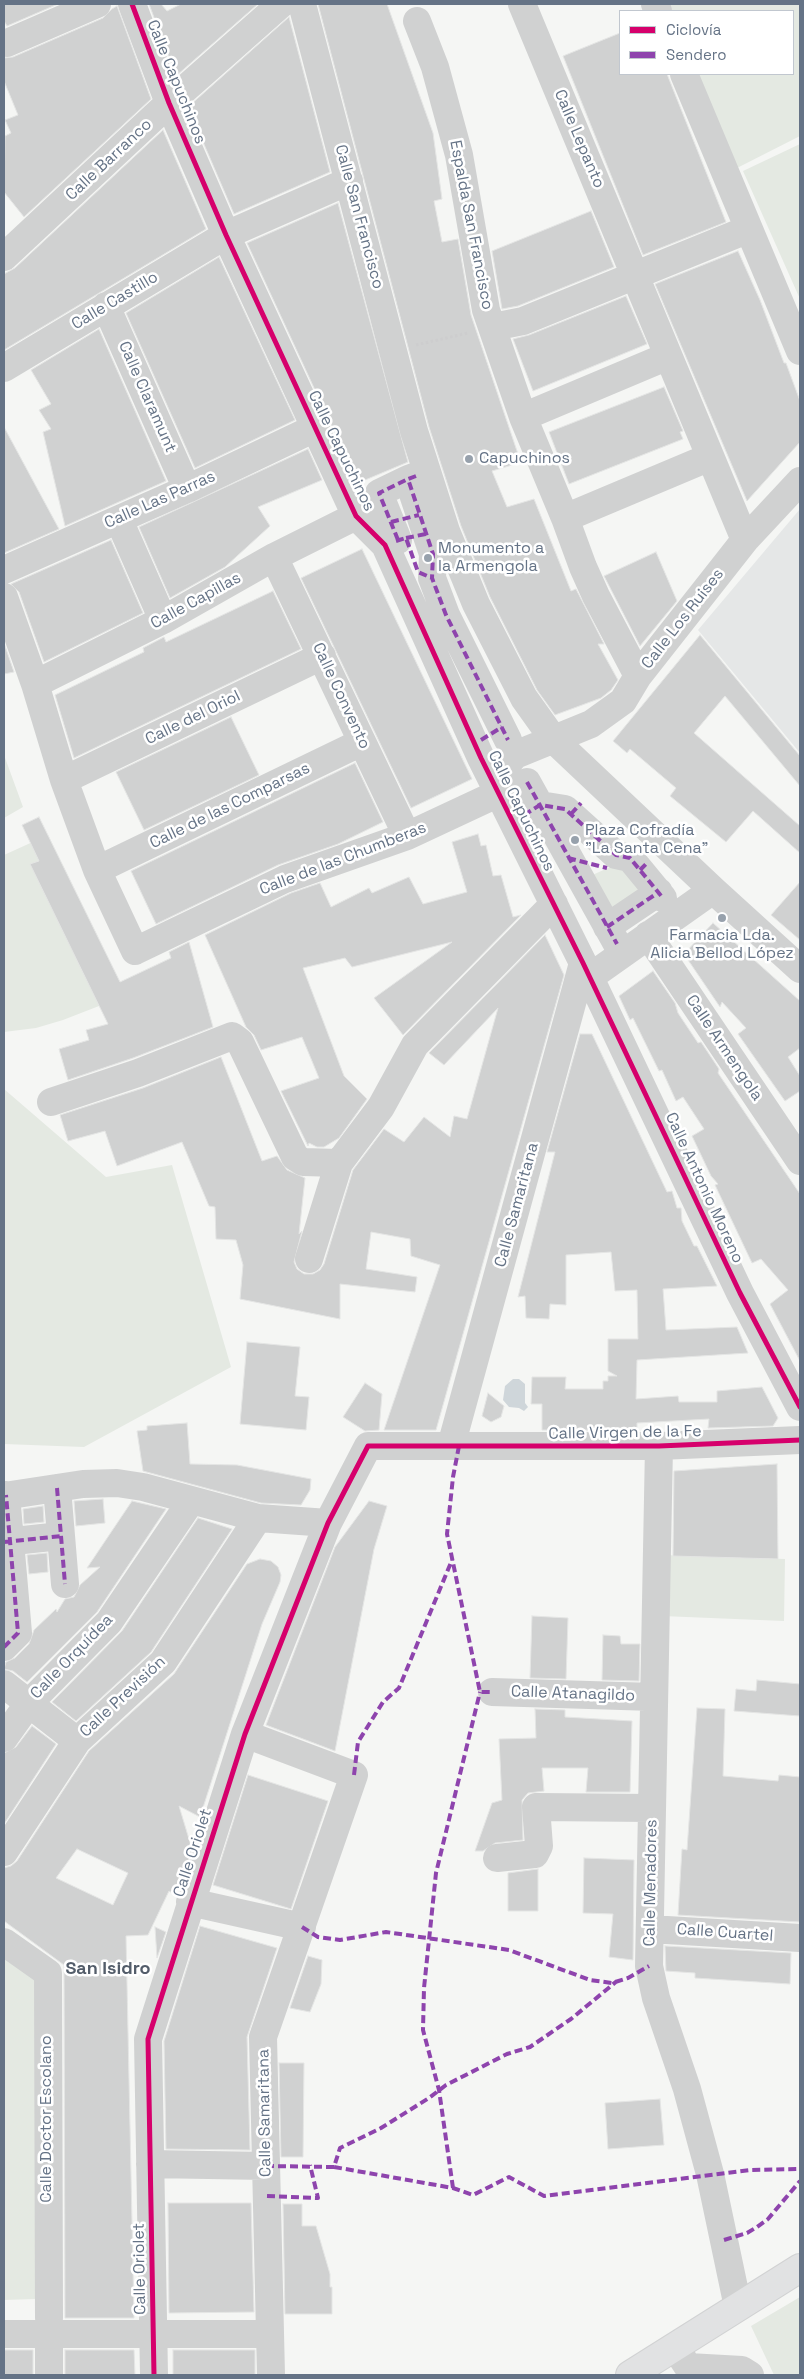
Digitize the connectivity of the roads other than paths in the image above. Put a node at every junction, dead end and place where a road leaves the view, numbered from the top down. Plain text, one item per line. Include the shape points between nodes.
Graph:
1 (97, 4) edge
2 (132, 4) edge
3 (281, 4) edge
4 (302, 4) edge
5 (522, 4) edge
6 (417, 21) dead end
7 (7, 43) dead end
8 (684, 75) edge
9 (169, 103) junction
10 (349, 181) junction
11 (748, 229) junction
12 (226, 235) junction
13 (4, 257) edge
14 (635, 275) junction
15 (106, 306) junction
16 (494, 327) junction
17 (800, 351) edge
18 (668, 356) junction
19 (4, 368) edge
20 (523, 417) junction
21 (316, 428) junction
22 (710, 457) junction
23 (800, 480) edge
24 (187, 489) junction
25 (565, 518) junction
26 (119, 520) junction
27 (395, 524) junction
28 (745, 540) junction
29 (274, 557) junction
30 (4, 570) edge
31 (4, 597) edge
32 (163, 620) junction
33 (322, 656) junction
34 (638, 676) junction
35 (35, 684) junction
36 (497, 735) dead end
37 (554, 740) junction
38 (362, 742) junction
39 (64, 780) junction
40 (499, 793) junction
41 (407, 836) junction
42 (568, 858) junction
43 (608, 868) dead end
44 (97, 870) junction
45 (713, 890) junction
46 (554, 904) junction
47 (648, 935) junction
48 (800, 969) edge
49 (586, 970) junction
50 (51, 1102) dead end
51 (800, 1161) edge
52 (339, 1163) junction
53 (309, 1259) dead end
54 (800, 1407) edge
55 (800, 1440) edge
56 (451, 1446) junction
57 (659, 1446) junction
58 (58, 1488) junction
59 (5, 1495) edge
60 (191, 1502) junction
61 (258, 1518) junction
62 (328, 1523) junction
63 (61, 1536) junction
64 (7, 1541) edge
65 (65, 1584) dead end
66 (9, 1591) edge
67 (4, 1647) edge
68 (4, 1684) edge
69 (492, 1692) dead end
70 (654, 1697) junction
71 (29, 1702) junction
72 (245, 1734) junction
73 (4, 1738) edge
74 (76, 1741) junction
75 (652, 1808) junction
76 (4, 1852) edge
77 (497, 1858) dead end
78 (190, 1902) junction
79 (302, 1927) junction
80 (650, 1928) junction
81 (800, 1938) edge
82 (4, 1942) edge
83 (150, 2164) junction
84 (266, 2166) junction
85 (800, 2268) edge
86 (738, 2307) junction
87 (4, 2318) edge
88 (48, 2326) junction
89 (153, 2326) junction
90 (270, 2327) junction
91 (4, 2334) edge
92 (676, 2347) junction
93 (49, 2375) edge
94 (154, 2375) edge
95 (271, 2375) edge
96 (630, 2375) edge
97 (750, 2375) edge

1 - 7 street
2 - 9 street, Calle Capuchinos
3 - 9 street, Calle Barranco
4 - 10 street, Calle San Francisco
5 - 14 street, Calle Lepanto
6 - 16 street, Espalda San Francisco via 435,68 459,155 486,310
8 - 11 street
9 - 12 street, Calle Capuchinos
9 - 13 street, Calle Barranco
10 - 12 street, Calle Castillo
10 - 37 street, Calle San Francisco via 414,431 446,531 476,604 524,698
11 - 14 street
11 - 17 street
12 - 15 street, Calle Castillo
12 - 21 street, Calle Capuchinos
14 - 16 street via 523,321
14 - 18 street, Calle Lepanto
15 - 19 street, Calle Castillo
15 - 24 street, Calle Claramunt
16 - 20 street, Espalda San Francisco
18 - 20 street
18 - 22 street, Calle Lepanto
20 - 25 street, Espalda San Francisco
21 - 24 street, Calle Las Parras
21 - 27 street, Calle Capuchinos
22 - 25 street
22 - 28 street, Calle Lepanto
23 - 28 street, Calle Los Ruises
24 - 26 street, Calle Las Parras
25 - 34 street, Espalda San Francisco via 596,596
26 - 30 street, Calle Las Parras
26 - 32 street
27 - 27 street via 412,478 380,493
27 - 29 street, Calle Capillas
27 - 36 street via 418,572 432,578
27 - 40 street, Calle Capuchinos via 385,545
28 - 34 street, Calle Los Ruises
29 - 32 street, Calle Capillas
29 - 33 street, Calle Convento
31 - 35 street
32 - 35 street, Calle Capillas
33 - 38 street, Calle Convento
33 - 39 street, Calle del Oriol
34 - 37 street, Calle Los Ruises via 623,701 611,712
35 - 39 street
37 - 40 street, Calle Los Ruises via 515,755 506,766
37 - 45 street, Calle San Francisco
38 - 41 street, Calle Convento
38 - 44 street, Calle de las Comparsas
39 - 44 street
40 - 41 street, Calle de las Chumberas
40 - 46 street, Calle Capuchinos
41 - 44 street, Calle de las Chumberas via 285,879 135,951
42 - 42 street via 530,801 565,809 576,808 616,855 630,858 644,886 612,936 595,898
42 - 43 street
45 - 47 street
45 - 48 street, Calle San Francisco
46 - 49 street, Calle Capuchinos
46 - 52 street via 415,1045 381,1107
47 - 49 street
47 - 51 street, Calle Armengola
49 - 54 street, Calle Antonio Moreno via 740,1293
49 - 56 street, Calle Samaritana
50 - 52 street via 232,1036 240,1042 295,1157 303,1162
52 - 53 street
55 - 57 street, Calle Virgen de la Fe
56 - 57 street, Calle Virgen de la Fe
56 - 62 street, Calle Oriolet via 368,1446
57 - 70 street, Calle Menadores
58 - 59 street
58 - 60 street via 117,1483 143,1487
58 - 63 street
59 - 64 street
60 - 61 street
60 - 71 street, Calle Orquídea via 110,1622
61 - 62 street
61 - 74 street, Calle Previsión via 163,1662
62 - 72 street, Calle Oriolet
63 - 64 street
63 - 65 street
64 - 66 street
66 - 67 street via 18,1633
68 - 71 street
69 - 70 street, Calle Atanagildo
70 - 75 street, Calle Menadores
71 - 73 street, Calle Orquídea
71 - 74 street
72 - 78 street, Calle Oriolet
72 - 79 street, Calle Samaritana via 354,1775
74 - 76 street, Calle Previsión
75 - 77 street via 536,1808 539,1846 535,1854
75 - 80 street, Calle Menadores
78 - 79 street
78 - 83 street, Calle Oriolet via 148,2038
79 - 84 street, Calle Samaritana via 263,2037
80 - 81 street, Calle Cuartel
80 - 86 street, Calle Menadores via 651,1978 710,2174
82 - 88 street, Calle Doctor Escolano via 48,1973
83 - 84 street
83 - 89 street, Calle Oriolet
84 - 90 street, Calle Samaritana
85 - 86 highway
86 - 92 highway
87 - 88 street
88 - 89 street
88 - 91 street
88 - 93 street
89 - 90 street
89 - 94 street, Calle Oriolet
90 - 95 street, Calle Samaritana
92 - 96 highway
92 - 97 street via 688,2367 742,2370

